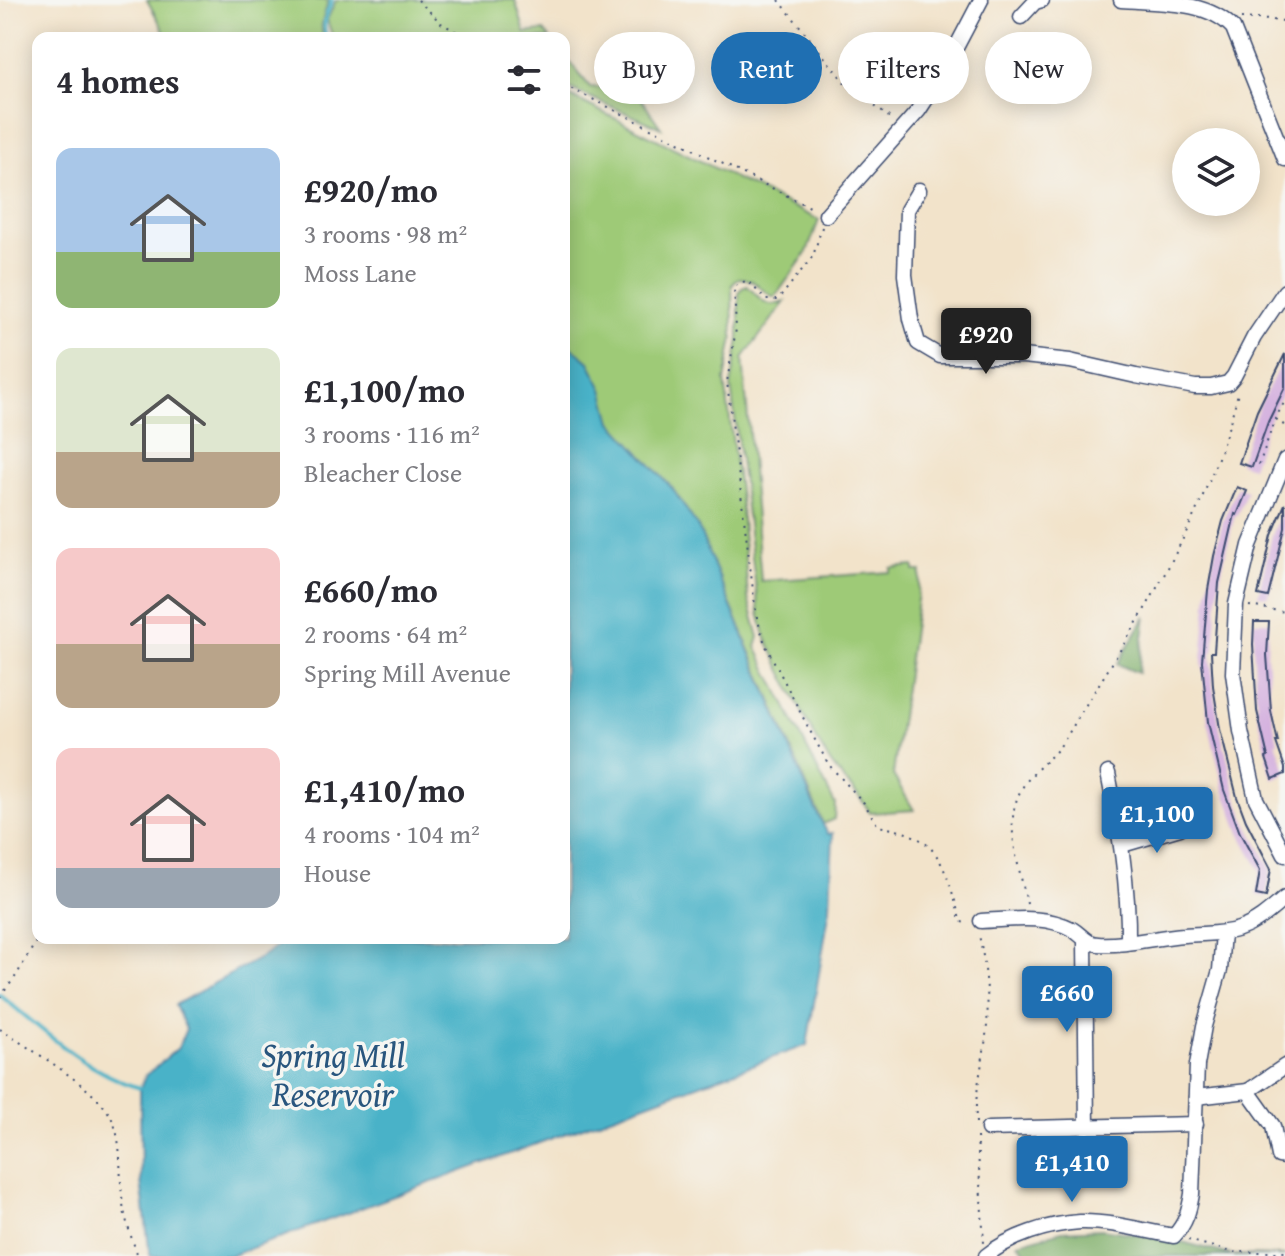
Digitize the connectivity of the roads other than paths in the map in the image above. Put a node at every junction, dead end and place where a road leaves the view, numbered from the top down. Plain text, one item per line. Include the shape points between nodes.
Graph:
1 (981, 0) edge
2 (1042, 0) edge
3 (1121, 0) edge
4 (1021, 17) dead end
5 (1285, 159) edge
6 (919, 190) dead end
7 (826, 215) road end
8 (1285, 291) edge
9 (1285, 460) edge
10 (1108, 773) dead end
11 (1180, 828) dead end
12 (1122, 845) junction
13 (1285, 855) edge
14 (1285, 898) edge
15 (978, 922) road end
16 (1223, 933) junction
17 (1085, 941) junction
18 (1128, 942) junction
19 (1285, 1066) edge
20 (1248, 1091) junction
21 (1196, 1097) junction
22 (1196, 1124) junction
23 (1087, 1127) junction
24 (988, 1129) dead end
25 (1285, 1157) edge
26 (986, 1256) edge

1 - 7 street via 940,78 905,128
2 - 4 street
3 - 5 street via 1189,5 1224,17
6 - 8 street via 907,210 905,275 918,343 933,354 1070,361 1211,387 1234,376
9 - 13 street via 1250,545 1236,604 1233,673 1256,799
10 - 12 street
11 - 12 street
12 - 18 street
14 - 16 street via 1264,916
15 - 17 street via 1029,918 1072,930
16 - 18 street
16 - 21 street via 1220,970 1197,1065
17 - 18 street
17 - 23 street
19 - 20 street
20 - 21 street
20 - 25 street via 1273,1126 1279,1156
21 - 22 street
22 - 23 street
22 - 26 street via 1191,1204 1174,1236 1079,1222 1015,1238
23 - 24 street

